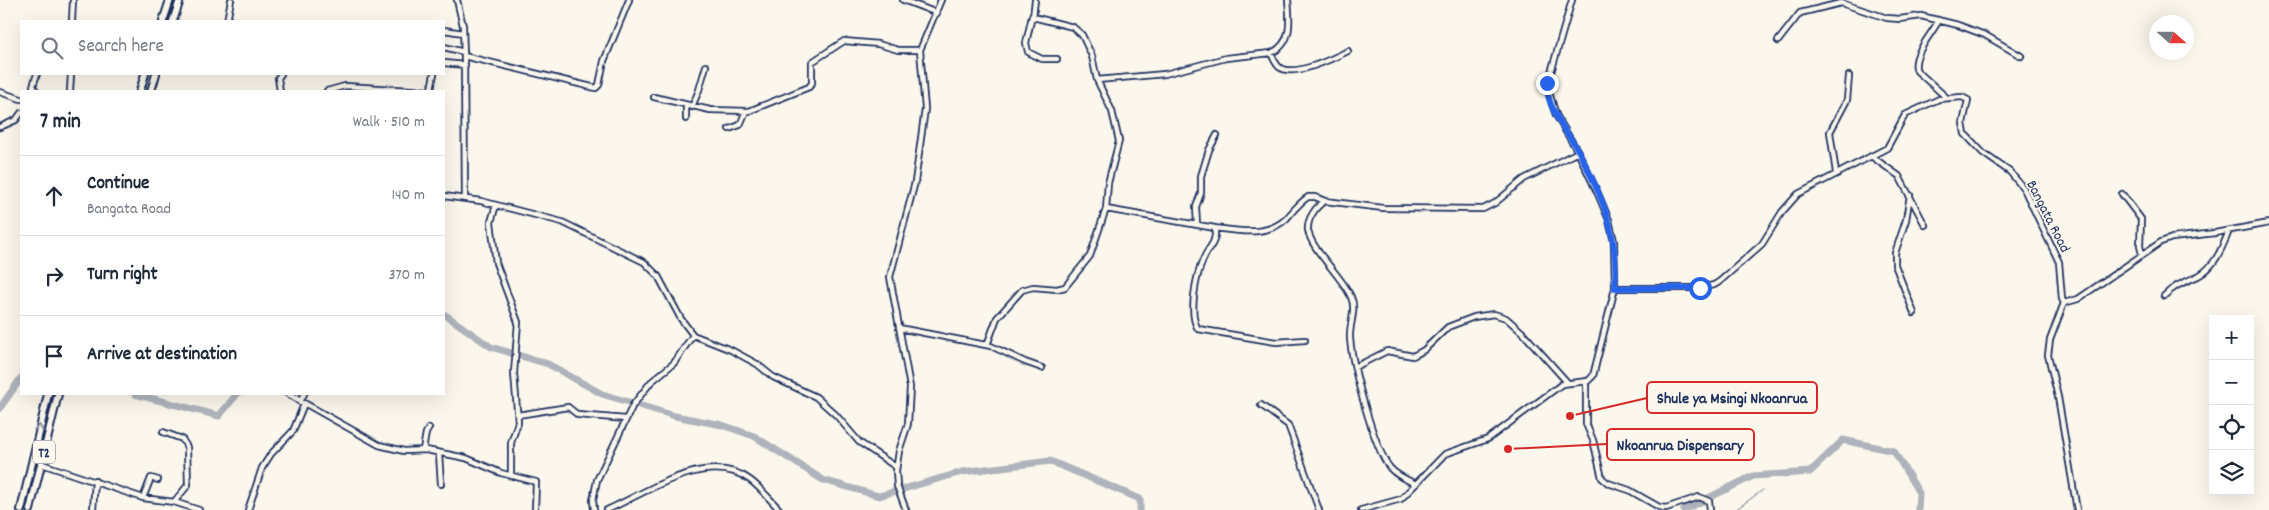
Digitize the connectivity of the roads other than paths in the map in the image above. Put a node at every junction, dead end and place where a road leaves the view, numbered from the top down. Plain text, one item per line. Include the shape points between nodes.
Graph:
1 (73, 0) edge
2 (170, 0) edge
3 (180, 0) edge
4 (231, 0) edge
5 (457, 0) edge
6 (629, 0) edge
7 (903, 0) edge
8 (941, 0) edge
9 (1035, 0) edge
10 (1288, 0) edge
11 (1572, 0) edge
12 (936, 13) junction
13 (1032, 16) junction
14 (72, 20) edge
15 (163, 20) edge
16 (173, 20) edge
17 (227, 20) edge
18 (1939, 20) junction
19 (445, 30) edge
20 (463, 33) junction
21 (1778, 41) dead end
22 (445, 48) edge
23 (920, 50) junction
24 (1348, 51) dead end
25 (1272, 53) junction
26 (464, 54) junction
27 (2022, 56) dead end
28 (1057, 59) dead end
29 (445, 63) edge
30 (465, 65) junction
31 (706, 66) dead end
32 (37, 75) edge
33 (71, 75) edge
34 (145, 75) edge
35 (156, 75) edge
36 (280, 75) edge
37 (434, 75) edge
38 (1849, 76) dead end
39 (1097, 80) junction
40 (35, 90) edge
41 (70, 90) edge
42 (140, 90) edge
43 (151, 90) edge
44 (280, 90) edge
45 (331, 90) edge
46 (411, 90) edge
47 (428, 90) edge
48 (0, 92) edge
49 (654, 97) dead end
50 (1947, 98) junction
51 (20, 99) edge
52 (686, 105) junction
53 (692, 106) junction
54 (746, 111) junction
55 (20, 114) edge
56 (686, 119) dead end
57 (0, 128) edge
58 (729, 129) dead end
59 (1217, 135) dead end
60 (1578, 152) junction
61 (1871, 156) junction
62 (1836, 173) junction
63 (2122, 194) dead end
64 (1910, 195) junction
65 (445, 196) edge
66 (465, 198) junction
67 (1325, 201) junction
68 (496, 204) junction
69 (1106, 209) junction
70 (2269, 223) edge
71 (1197, 224) junction
72 (1925, 226) dead end
73 (1214, 228) junction
74 (2229, 231) junction
75 (2142, 255) junction
76 (1615, 288) junction
77 (2164, 296) dead end
78 (2064, 303) junction
79 (1914, 313) dead end
80 (899, 328) junction
81 (694, 335) junction
82 (1305, 340) dead end
83 (987, 345) junction
84 (1355, 367) junction
85 (1042, 368) dead end
86 (1586, 381) junction
87 (1567, 382) junction
88 (48, 395) edge
89 (58, 395) edge
90 (290, 395) edge
91 (304, 395) edge
92 (302, 403) junction
93 (1261, 405) dead end
94 (518, 415) junction
95 (626, 419) junction
96 (429, 428) dead end
97 (163, 432) dead end
98 (406, 447) dead end
99 (414, 450) junction
100 (423, 450) junction
101 (439, 454) junction
102 (42, 464) junction
103 (896, 467) junction
104 (511, 476) junction
105 (158, 480) dead end
106 (95, 481) junction
107 (441, 484) dead end
108 (1416, 484) junction
109 (143, 498) junction
110 (174, 502) junction
111 (21, 510) edge
112 (30, 510) edge
113 (93, 510) edge
114 (199, 510) edge
115 (248, 510) edge
116 (535, 510) edge
117 (594, 510) edge
118 (607, 510) edge
119 (780, 510) edge
120 (906, 510) edge
121 (1319, 510) edge
122 (1360, 510) edge
123 (1710, 510) edge
124 (2077, 510) edge

1 - 14 street
2 - 15 highway
3 - 16 highway
4 - 17 street
5 - 20 street
6 - 26 street via 609,46 596,88
7 - 12 street
8 - 12 street
9 - 13 street
10 - 25 street via 1287,39 1280,49
11 - 60 street via 1547,86 1556,115
12 - 23 street
13 - 28 street via 1026,43 1028,52 1042,59
13 - 39 street via 1078,31 1092,56
18 - 21 street via 1921,16 1887,18 1838,3 1800,13
18 - 27 street via 1984,35
18 - 50 street via 1917,55 1915,66
19 - 20 street
20 - 26 street
22 - 26 street
23 - 54 street via 898,50 878,44 842,41 812,62 812,83 809,87
23 - 80 street via 924,109 915,182 890,277
24 - 25 street via 1305,68 1286,70 1278,66
25 - 39 street via 1226,58 1165,74
26 - 30 street
29 - 30 street
30 - 66 street
31 - 53 street
32 - 40 street via 33,86
33 - 41 street
34 - 42 highway
35 - 43 highway
36 - 44 street
37 - 47 street
38 - 62 street via 1847,100 1830,132
39 - 69 street via 1119,137 1108,183
45 - 46 street via 345,86
48 - 51 street
49 - 52 street
50 - 61 street via 1906,115 1890,146
50 - 78 street, Bangata Road via 1968,99 1963,123 1967,137 2010,172 2024,189 2059,262
52 - 53 street
52 - 56 street
53 - 54 street
54 - 58 street via 740,125
55 - 57 street
59 - 71 street via 1201,176
60 - 67 street via 1520,182 1483,209 1383,208
60 - 76 street via 1613,232
61 - 62 street
61 - 64 street via 1895,171
62 - 76 street via 1798,194 1762,244 1714,285 1700,288
63 - 75 street via 2141,219
64 - 72 street
64 - 79 street via 1895,253 1895,265
65 - 66 street
66 - 68 street
67 - 73 street via 1308,197 1279,224 1266,230 1249,232
67 - 84 street via 1311,217 1308,229 1318,251 1351,297 1350,337
68 - 81 street via 562,222 644,262 658,276 681,319
68 - 94 street via 491,222 496,263 518,322 514,373
69 - 71 street
69 - 83 street via 1090,256 1067,285 1057,289 1033,287 1022,290 997,318
70 - 74 street
71 - 73 street
73 - 82 street via 1214,245 1203,260 1194,298 1197,328 1276,342
74 - 75 street via 2172,238
74 - 77 street via 2210,266 2199,275 2173,286
75 - 78 street via 2078,299
76 - 86 street via 1595,371
78 - 124 street via 2048,355
80 - 83 street
80 - 103 street via 910,396 908,424
81 - 95 street via 674,363 636,400
81 - 103 street via 731,350 773,377 816,397 859,442
83 - 85 street
84 - 87 street via 1387,351 1413,356 1448,328 1474,317 1494,314 1506,318 1523,333
84 - 108 street via 1367,412 1388,463 1398,474
86 - 87 street
86 - 123 street via 1586,424 1602,478 1659,507 1666,508 1699,497 1709,501
87 - 108 street via 1488,439 1445,454
111 -> 88 highway, T2
89 - 102 highway, T2
90 - 92 street
91 - 92 street
92 - 99 street via 370,442 395,450
92 - 115 street via 292,431 262,468
93 - 121 street via 1288,426
94 - 95 street via 568,407 578,415
94 - 104 street via 511,443
95 - 117 street via 597,480
96 - 100 street
97 - 110 street via 182,439 187,446 188,485
98 - 99 street
99 - 100 street
100 - 101 street
101 - 104 street via 466,458
101 - 107 street
102 - 106 street
102 - 112 highway, T2
103 - 120 street via 897,486
104 - 116 street via 536,482
105 - 109 street via 151,478
106 - 109 street
106 - 113 street
108 - 122 street via 1397,501
109 - 110 street
110 - 114 street
118 - 119 street via 661,483 720,468 750,479

